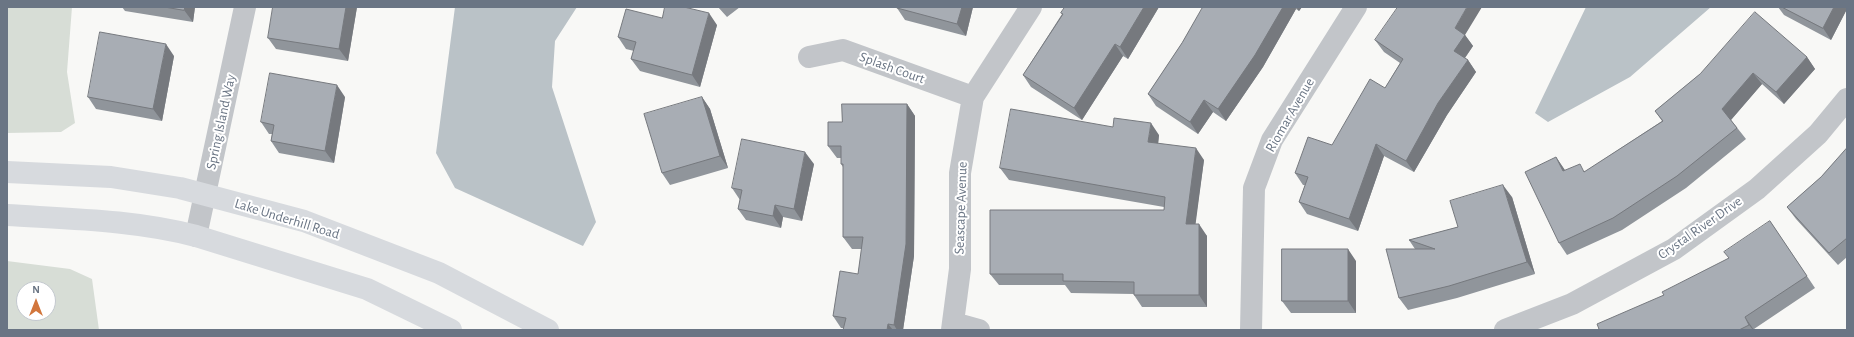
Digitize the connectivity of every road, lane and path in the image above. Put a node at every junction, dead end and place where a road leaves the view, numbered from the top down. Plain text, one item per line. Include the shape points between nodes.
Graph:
1 (245, 7) edge
2 (1031, 7) edge
3 (1356, 7) edge
4 (809, 57) dead end
5 (974, 97) junction
6 (1847, 98) edge
7 (7, 172) edge
8 (206, 194) junction
9 (7, 215) edge
10 (196, 236) junction
11 (953, 327) edge
12 (451, 330) edge
13 (548, 330) edge
14 (979, 330) edge
15 (1251, 330) edge
16 (1504, 330) edge

1 - 8 street, Spring Island Way
2 - 5 street, Seascape Avenue
3 - 15 street, Riomar Avenue via 1272,140 1254,188
4 - 5 street, Splash Court via 843,50
5 - 11 street, Seascape Avenue via 960,173 960,269
6 - 16 street, Crystal River Drive via 1818,134 1757,189 1674,249 1572,304
7 - 8 street, Lake Underhill Road via 111,177
8 - 10 street, Spring Island Way
8 - 13 street, Lake Underhill Road via 304,221 439,273
9 - 10 street via 162,228
10 - 12 street via 367,290
11 - 14 street

